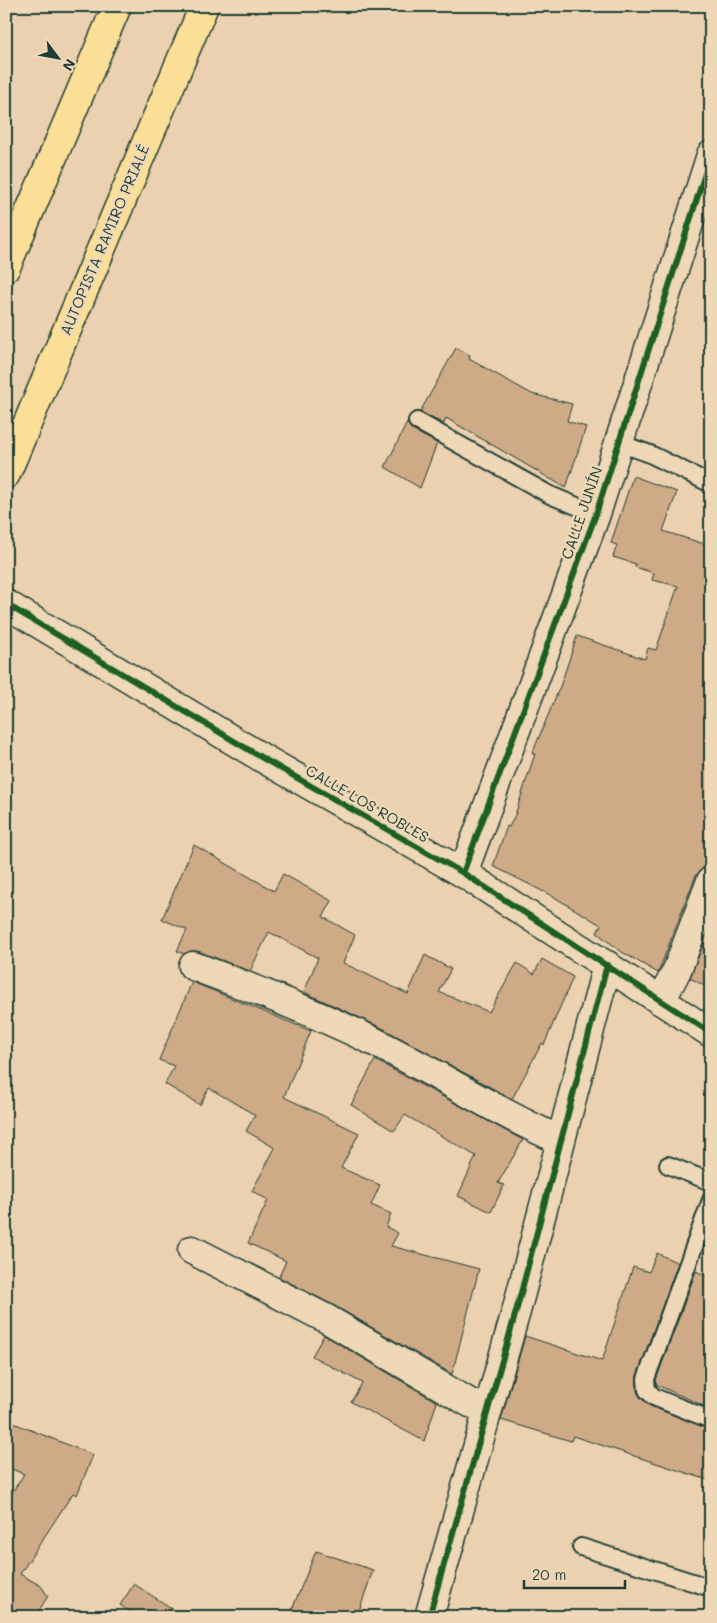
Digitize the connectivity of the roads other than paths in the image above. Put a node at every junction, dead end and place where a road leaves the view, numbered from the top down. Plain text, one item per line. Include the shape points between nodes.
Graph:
1 (117, 6) edge
2 (204, 6) edge
3 (711, 155) edge
4 (6, 267) edge
5 (417, 420) dead end
6 (619, 442) junction
7 (6, 474) edge
8 (711, 484) edge
9 (596, 514) junction
10 (6, 604) edge
11 (463, 874) junction
12 (711, 881) edge
13 (607, 965) junction
14 (193, 966) dead end
15 (661, 1000) junction
16 (711, 1033) edge
17 (560, 1140) junction
18 (668, 1164) dead end
19 (711, 1182) edge
20 (711, 1200) edge
21 (192, 1250) dead end
22 (488, 1409) junction
23 (711, 1420) edge
24 (581, 1546) dead end
25 (711, 1588) edge
26 (429, 1617) edge

1 - 4 highway
2 - 7 highway, AUTOPISTA RAMIRO PRIALÉ
3 - 6 street, CALLE JUNÍN
5 - 9 lane via 550,495
6 - 8 lane
6 - 9 street, CALLE JUNÍN
9 - 11 street, CALLE JUNÍN
10 - 11 street, CALLE LOS ROBLES via 264,760
11 - 13 street, CALLE LOS ROBLES
12 - 15 street via 677,970
13 - 15 street, CALLE LOS ROBLES
13 - 17 street
14 - 17 street via 305,1010 374,1042 524,1124
15 - 16 street, CALLE LOS ROBLES
17 - 22 street
18 - 19 lane
20 - 23 lane via 646,1379 648,1390 654,1396
21 - 22 street via 327,1319 470,1403
22 - 26 street
24 - 25 lane

